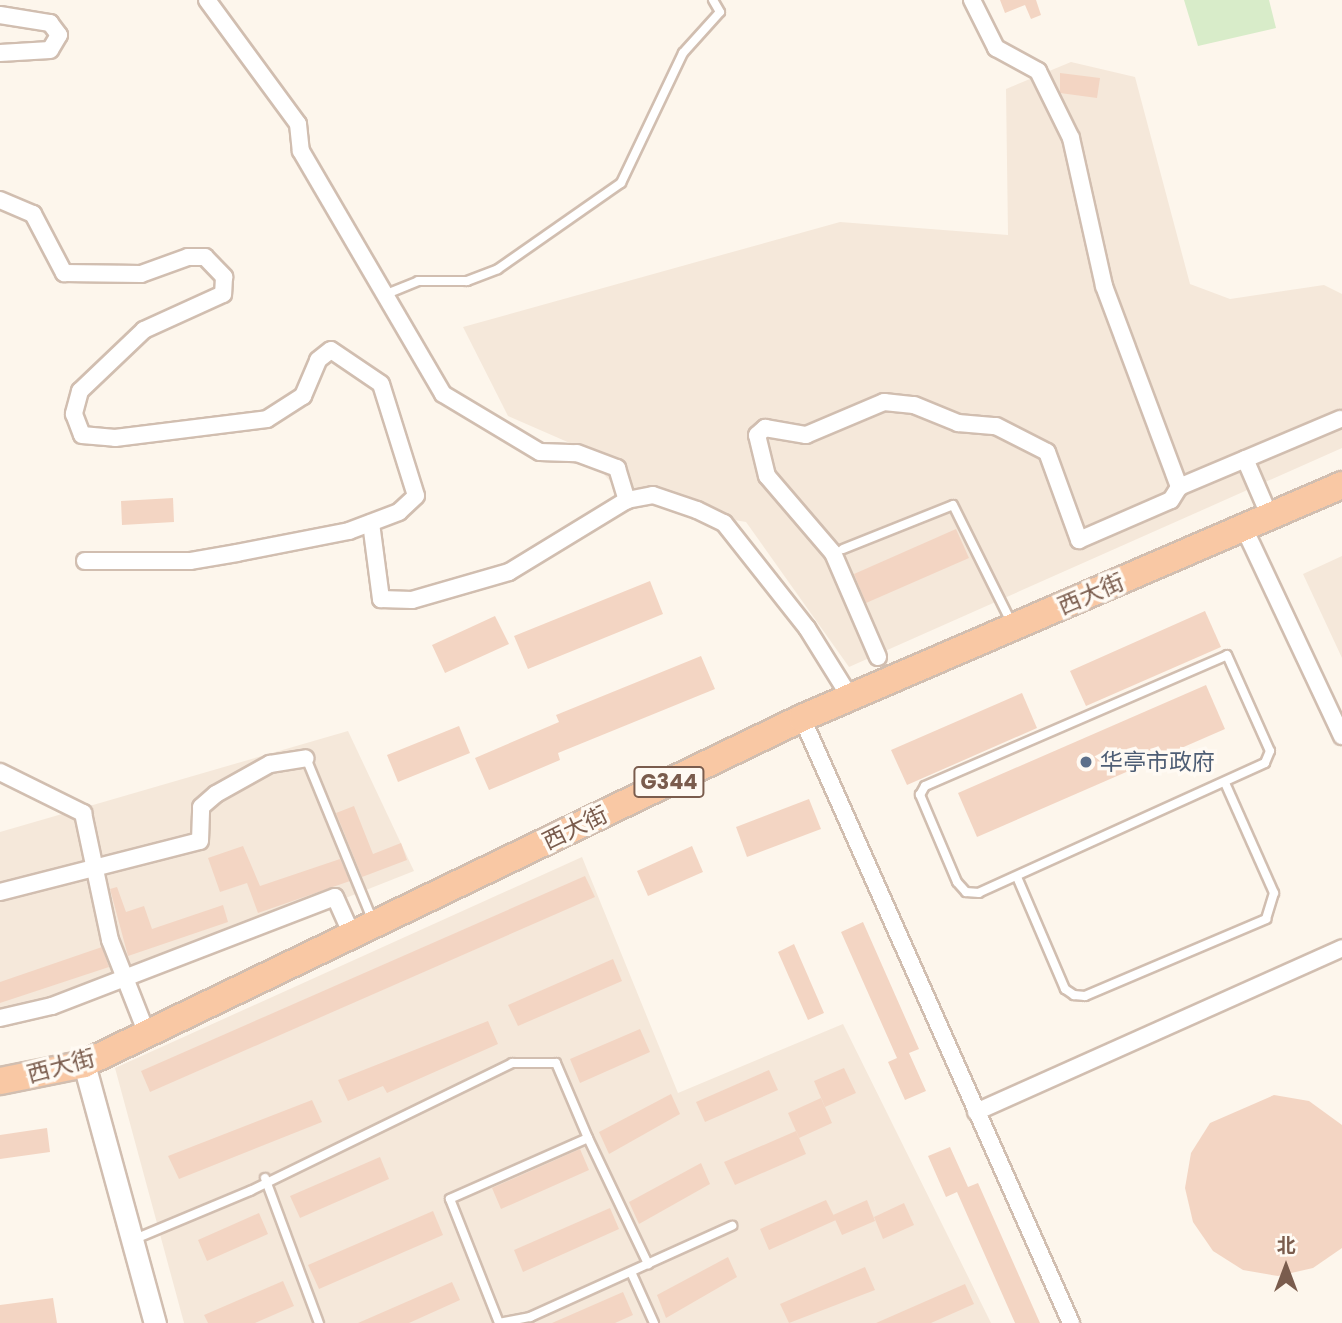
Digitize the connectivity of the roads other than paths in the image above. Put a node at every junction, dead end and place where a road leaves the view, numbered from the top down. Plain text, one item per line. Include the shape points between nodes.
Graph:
1 (207, 0) edge
2 (713, 0) edge
3 (972, 0) edge
4 (0, 15) edge
5 (0, 54) edge
6 (0, 200) edge
7 (389, 293) junction
8 (1340, 419) dead end
9 (1245, 459) junction
10 (1342, 485) edge
11 (1179, 487) junction
12 (627, 500) junction
13 (1270, 517) junction
14 (371, 523) junction
15 (1244, 528) junction
16 (843, 549) dead end
17 (85, 561) dead end
18 (1013, 627) junction
19 (878, 657) dead end
20 (850, 697) junction
21 (802, 718) junction
22 (1342, 736) edge
23 (306, 758) joint
24 (0, 772) edge
25 (1225, 783) junction
26 (93, 867) junction
27 (1017, 877) junction
28 (0, 892) edge
29 (363, 930) junction
30 (1342, 948) edge
31 (125, 978) junction
32 (0, 1018) edge
33 (147, 1034) junction
34 (84, 1064) junction
35 (0, 1081) edge
36 (976, 1112) junction
37 (588, 1138) junction
38 (265, 1178) junction
39 (732, 1226) dead end
40 (132, 1240) junction
41 (648, 1264) junction
42 (631, 1272) junction
43 (155, 1323) edge
44 (319, 1323) edge
45 (499, 1323) edge
46 (654, 1323) edge
47 (1071, 1323) edge

1 - 7 street via 298,124 301,150
2 - 7 lane via 720,12 683,53 621,183 498,269 467,281 418,281
3 - 11 street via 996,48 1038,71 1071,138 1104,286
4 - 5 street via 50,23 59,36 50,50
6 - 14 street via 33,214 64,273 141,274 188,257 205,257 224,277 223,295 145,330 80,391 74,414 82,435 116,438 267,419 303,396 318,360 331,350 381,383 416,496 399,512
7 - 12 street via 443,394 540,452 577,453 617,468
8 - 9 street
9 - 11 street
9 - 13 street
10 - 13 highway, 西大街 / G344
11 - 19 street via 1171,500 1079,540 1047,452 996,426 958,423 914,405 884,402 806,435 765,428 757,435 767,476 833,553
12 - 14 street via 509,572 412,600 381,599
12 - 20 street via 653,495 724,523 807,628
13 - 15 highway, 西大街 / G344
14 - 17 street via 190,561
15 - 18 highway, 西大街 / G344
15 - 22 street
16 - 18 lane via 953,505
18 - 20 highway, 西大街 / G344
20 - 21 highway, 西大街 / G344
21 - 29 highway, 西大街 / G344
21 - 36 street
23 - 26 street via 270,764 216,794 201,807 200,841
23 - 29 lane
24 - 26 street via 78,807
25 - 27 lane
25 - 27 lane via 1274,893 1266,919 1085,996 1074,995 1065,989
25 - 27 lane via 1265,763 1270,751 1227,655 925,786 920,795 967,892
26 - 28 street
26 - 31 street
29 - 31 street via 335,897
29 - 33 highway, 西大街 / G344
30 - 36 street
31 - 32 street
31 - 33 street
33 - 34 highway, 西大街 / G344
34 - 35 highway, 西大街 / G344
34 - 40 street
36 - 47 street
37 - 38 lane via 556,1063 512,1063
37 - 41 lane
37 - 45 lane via 450,1199
38 - 40 lane via 250,1191
38 - 44 lane
39 - 41 lane
40 - 43 street
41 - 42 lane
42 - 45 lane via 530,1317
42 - 46 lane

